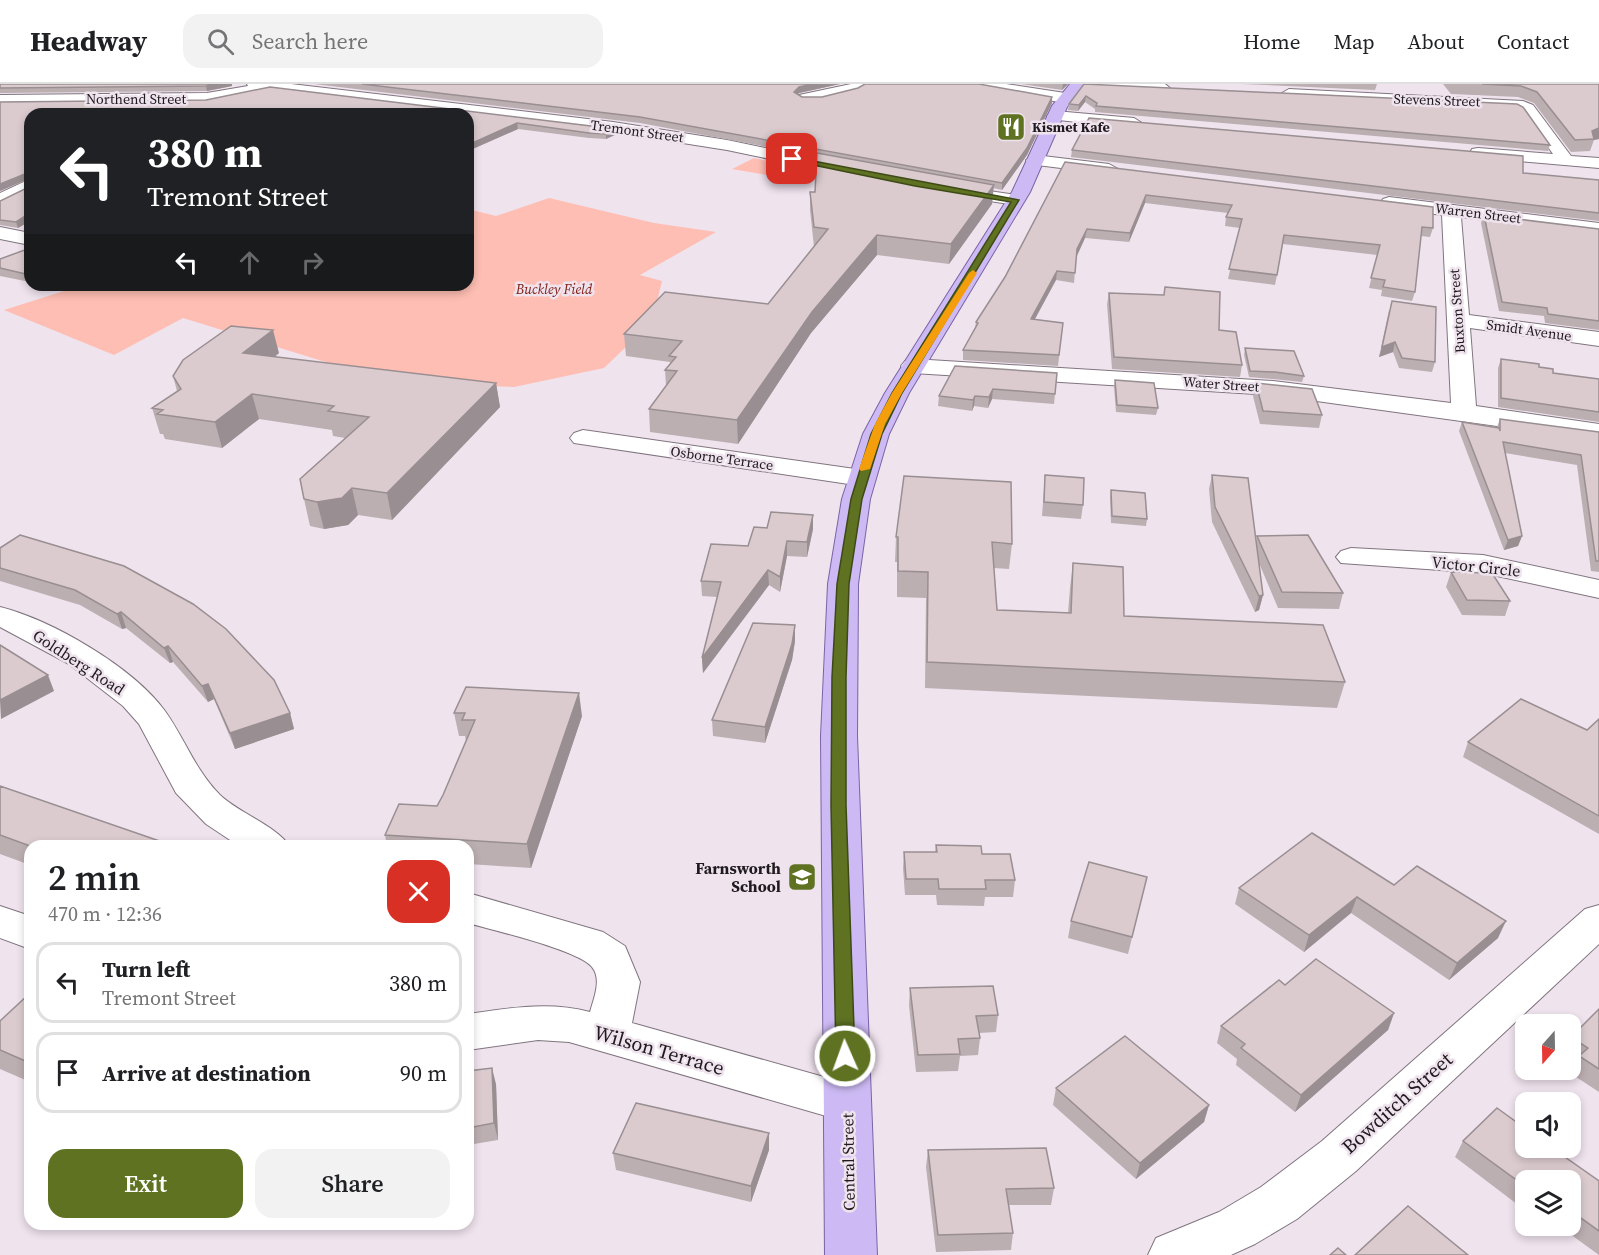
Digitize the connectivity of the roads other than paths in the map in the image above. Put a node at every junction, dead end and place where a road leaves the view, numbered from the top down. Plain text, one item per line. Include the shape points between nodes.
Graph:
1 (329, 84) edge
2 (864, 84) edge
3 (979, 84) edge
4 (1100, 84) edge
5 (262, 85) edge
6 (1182, 89) edge
7 (309, 90) junction
8 (1277, 93) edge
9 (207, 98) junction
10 (804, 98) edge
11 (1066, 99) edge
12 (3, 101) edge
13 (174, 108) edge
14 (439, 108) edge
15 (474, 113) edge
16 (1147, 124) edge
17 (1460, 151) edge
18 (1035, 160) junction
19 (1566, 160) junction
20 (1599, 163) edge
21 (1129, 171) edge
22 (879, 177) edge
23 (24, 187) edge
24 (933, 187) edge
25 (1016, 200) junction
26 (0, 201) edge
27 (1376, 201) edge
28 (1450, 210) junction
29 (1599, 228) edge
30 (0, 233) edge
31 (24, 238) edge
32 (1458, 320) junction
33 (1599, 339) edge
34 (913, 366) junction
35 (1464, 412) junction
36 (1599, 432) edge
37 (583, 438) dead end
38 (862, 478) junction
39 (1351, 557) dead end
40 (1599, 589) edge
41 (0, 616) edge
42 (260, 840) edge
43 (474, 910) edge
44 (1599, 920) edge
45 (0, 921) edge
46 (24, 931) edge
47 (474, 1031) edge
48 (607, 1035) junction
49 (847, 1102) junction
50 (851, 1255) edge
51 (1174, 1255) edge

1 - 7 street
2 - 10 street via 844,93
3 - 11 street
4 - 6 street
5 - 7 street, Tremont Street
5 - 9 street, Northend Street
7 - 14 street, Tremont Street
8 - 19 street, Stevens Street via 1522,105
9 - 12 street, Northend Street
9 - 13 street
11 - 16 street
11 - 18 main road, Central Street
15 - 22 street, Tremont Street via 679,137
17 - 19 street
18 - 21 street
18 - 25 main road, Central Street
19 - 20 street
23 - 26 street
24 - 25 street
25 - 34 main road, Central Street
27 - 28 street, Warren Street
28 - 29 street, Warren Street
28 - 32 street, Buxton Street
30 - 31 street
32 - 33 street, Smidt Avenue
32 - 35 street, Buxton Street
34 - 35 street, Water Street via 1221,383
34 - 38 main road, Central Street via 880,424
35 - 36 street, Water Street
37 - 38 street, Osborne Terrace
38 - 49 main road, Central Street via 843,584 839,677
39 - 40 street, Victor Circle via 1483,564
41 - 42 street, Goldberg Road via 51,641 130,694 150,714 180,770 213,813
43 - 48 street via 588,943 610,957 619,982
44 - 51 street, Bowditch Street via 1339,1156 1279,1203 1237,1228
45 - 46 street
47 - 48 street, Wilson Terrace via 538,1022 569,1024
48 - 49 street, Wilson Terrace
49 - 50 main road, Central Street

